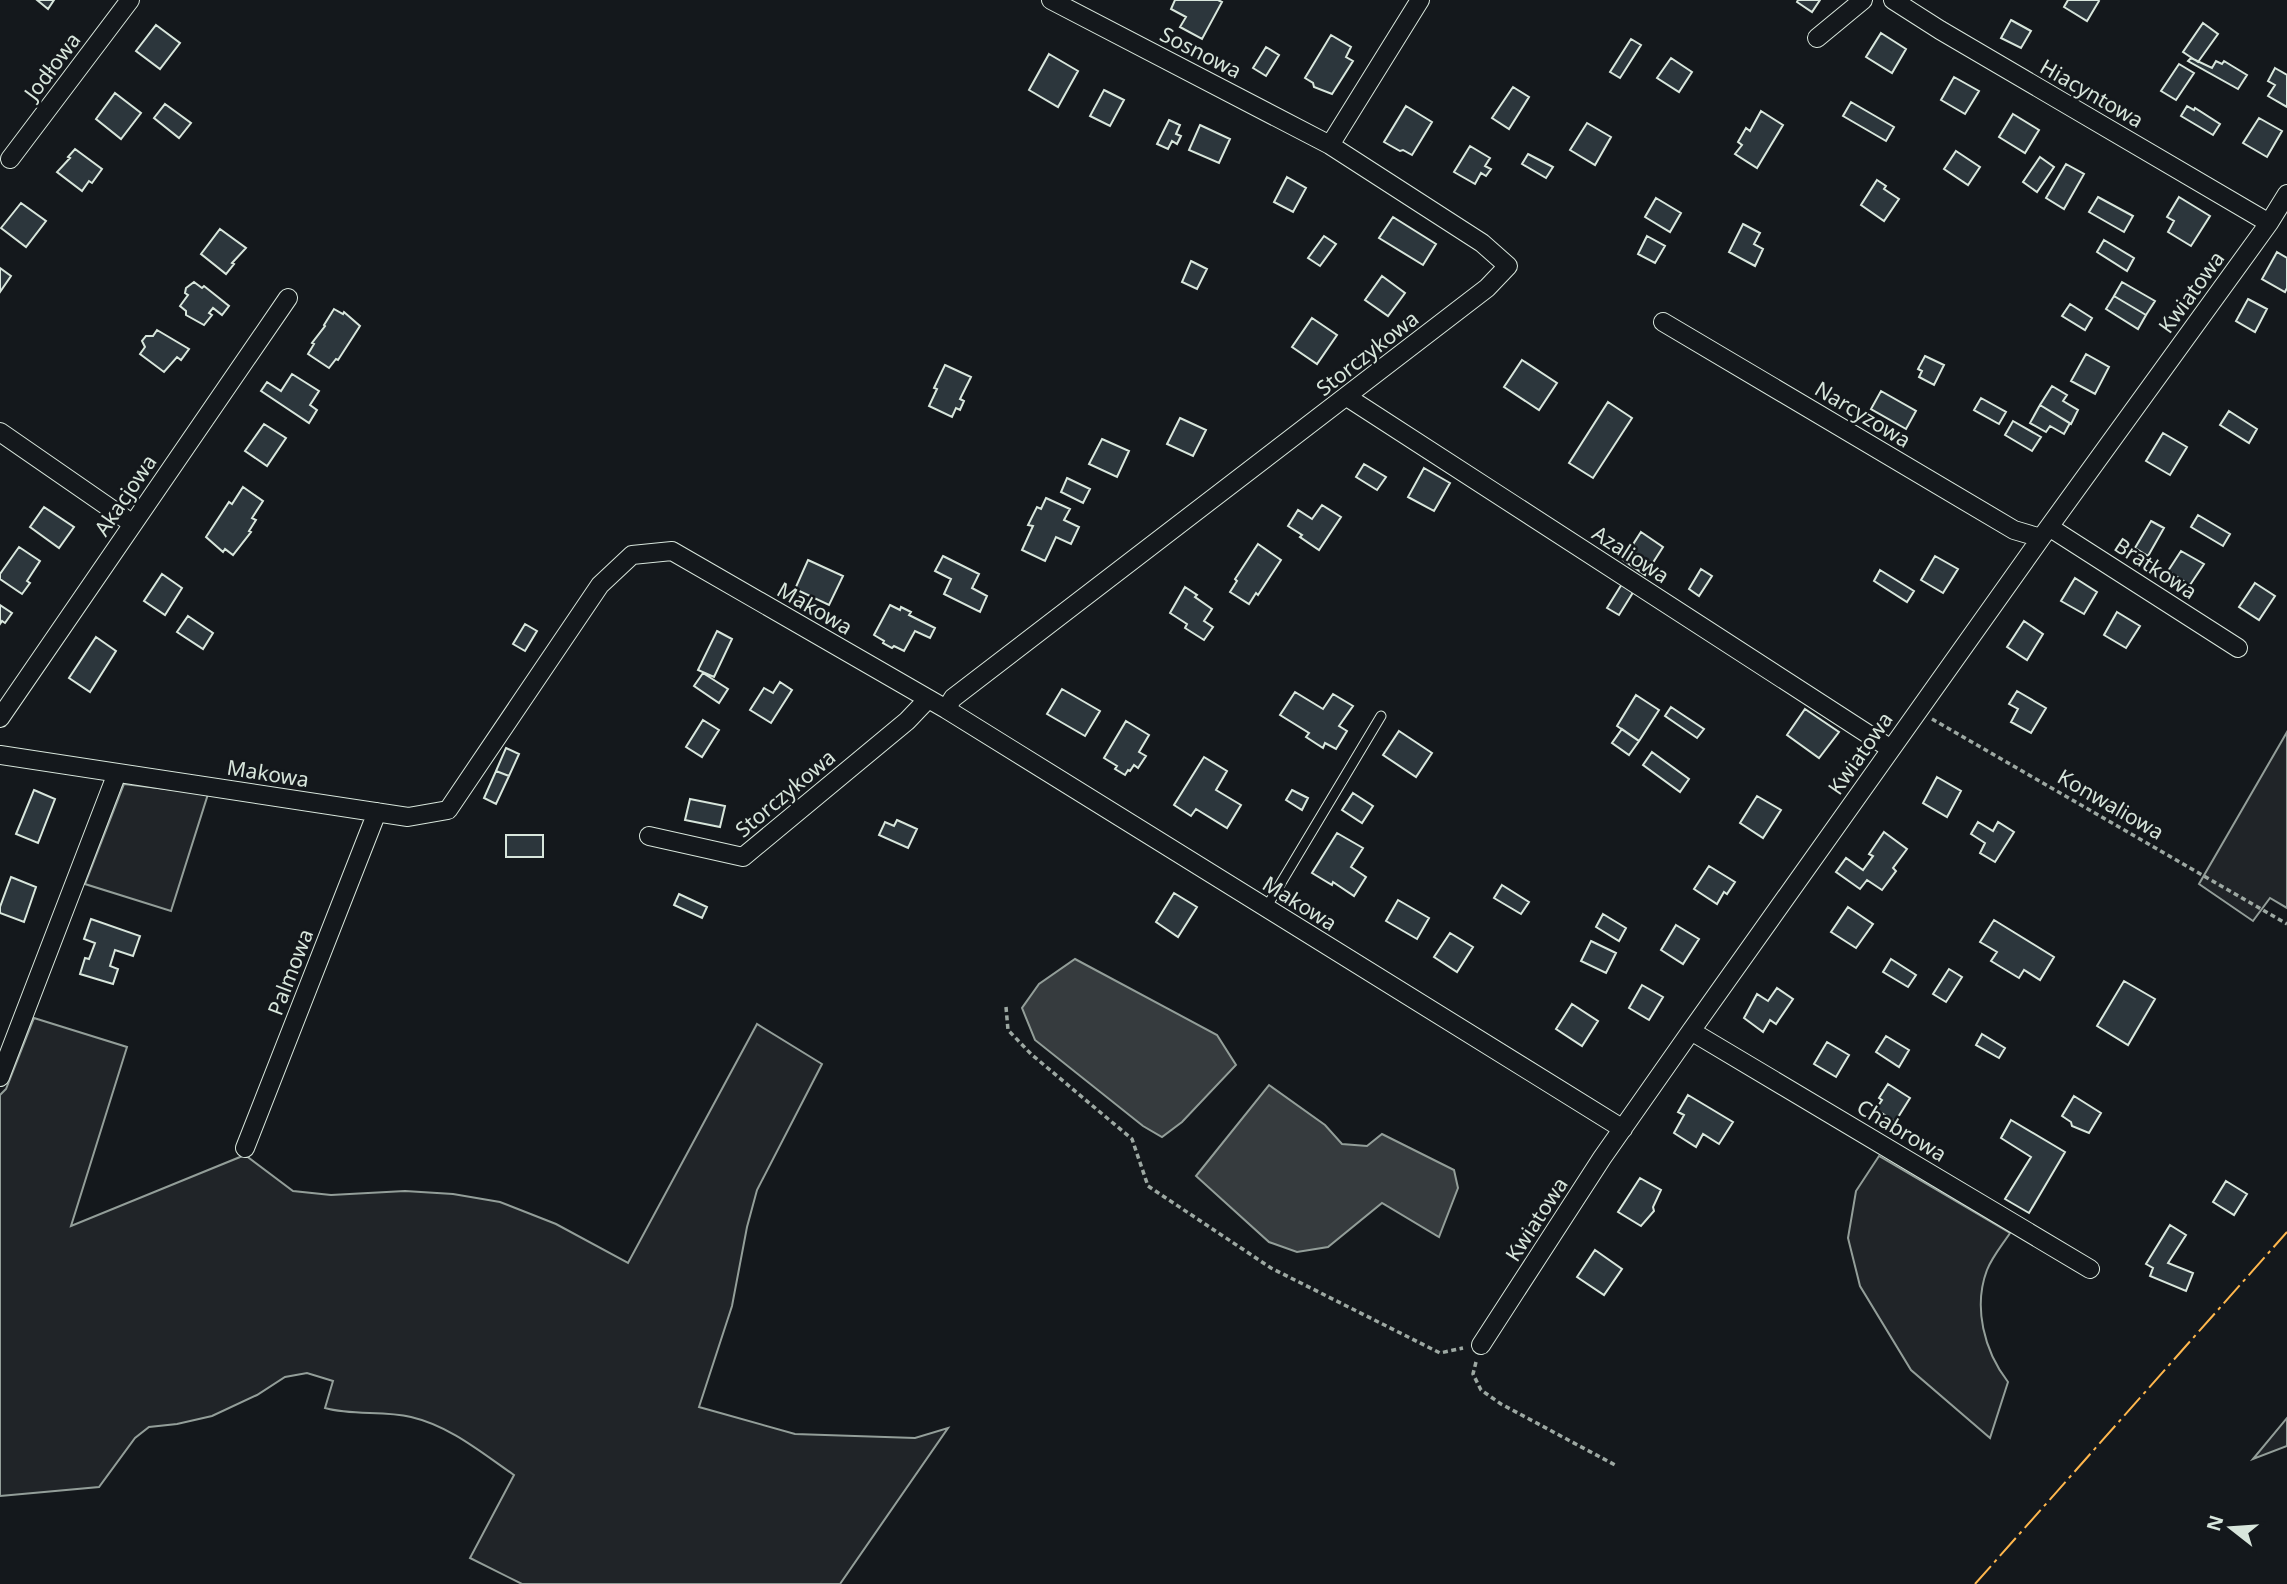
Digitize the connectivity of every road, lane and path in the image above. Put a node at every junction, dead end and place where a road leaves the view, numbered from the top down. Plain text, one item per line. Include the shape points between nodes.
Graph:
1 (130, 0) edge
2 (1051, 0) edge
3 (1420, 0) edge
4 (1863, 0) edge
5 (1893, 0) edge
6 (1817, 38) dead end
7 (1330, 145) junction
8 (10, 159) dead end
9 (2287, 194) edge
10 (2269, 223) junction
11 (288, 298) dead end
12 (1663, 322) dead end
13 (1347, 397) junction
14 (0, 432) edge
15 (133, 524) junction
16 (2045, 533) junction
17 (2238, 648) dead end
18 (928, 699) junction
19 (946, 709) junction
20 (1919, 710) junction
21 (1381, 716) dead end
22 (0, 718) edge
23 (1892, 749) junction
24 (0, 755) edge
25 (117, 773) junction
26 (377, 812) junction
27 (649, 836) dead end
28 (1266, 908) junction
29 (2287, 924) edge
30 (1006, 1007) dead end
31 (1690, 1031) junction
32 (0, 1077) edge
33 (1623, 1129) junction
34 (245, 1148) dead end
35 (2090, 1269) dead end
36 (1481, 1345) junction
37 (1617, 1466) dead end

1 - 8 street, Jodłowa
2 - 7 street, Sosnowa
3 - 7 street
4 - 6 street
5 - 10 street, Hiacyntowa
7 - 13 street, Storczykowa via 1482,243 1508,266 1488,288
9 - 10 street, Kwiatowa
10 - 16 street, Kwiatowa
11 - 15 street, Akacjowa
12 - 16 street, Narcyzowa via 2014,530
13 - 19 street, Storczykowa via 953,698
13 - 23 street, Azaliowa
14 - 15 street
15 - 22 street, Akacjowa
16 - 17 street, Bratkowa
16 - 20 street, Kwiatowa
18 - 19 street, Makowa
18 - 26 street, Makowa via 672,551 632,555 600,585 448,810 408,817
18 - 27 street, Storczykowa via 907,722 743,857
19 - 28 street, Makowa
20 - 23 street, Kwiatowa
20 - 29 path, Konwaliowa
21 - 28 lane
23 - 31 street, Kwiatowa
24 - 25 street, Makowa
25 - 26 street, Makowa
25 - 32 street
26 - 34 street, Palmowa
28 - 33 street, Makowa
30 - 36 path via 1008,1030 1132,1139 1148,1186 1271,1268 1419,1343 1440,1353
31 - 33 street, Kwiatowa
31 - 35 street, Chabrowa
33 - 36 street, Kwiatowa
36 - 37 path via 1473,1374 1481,1390

